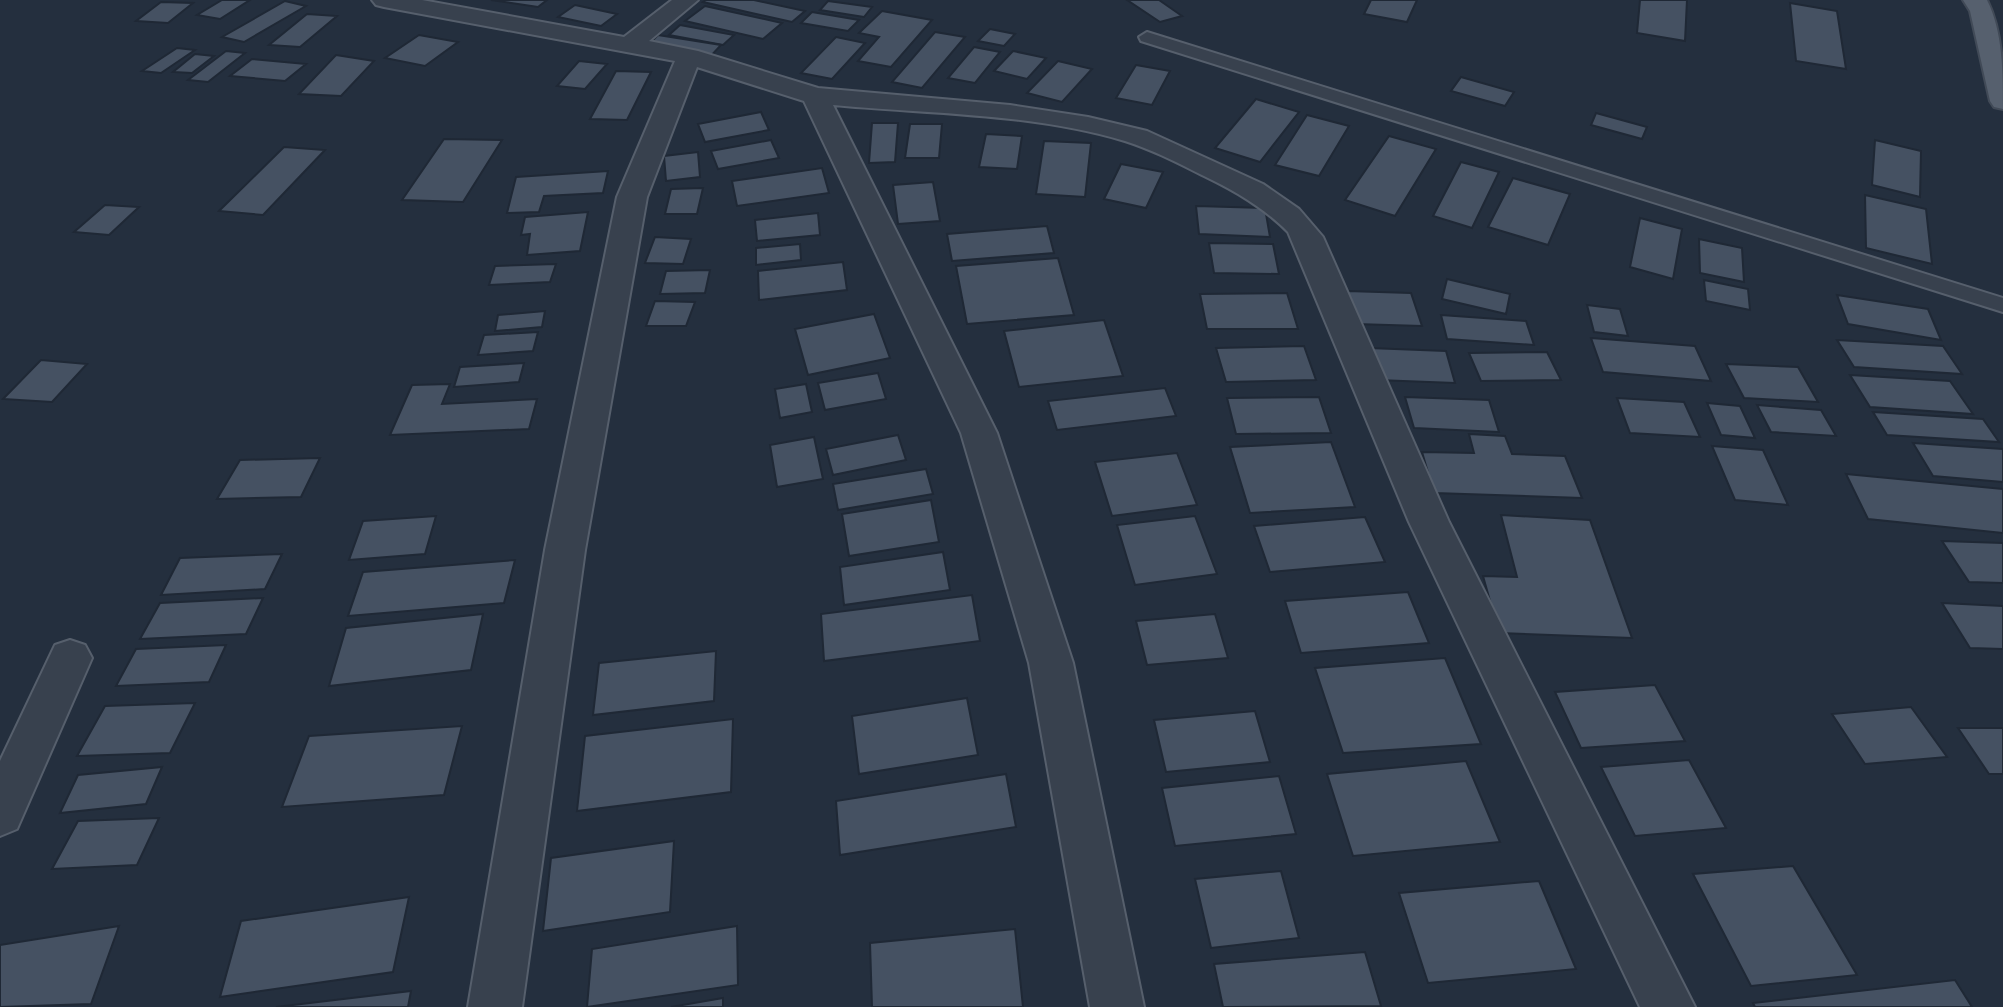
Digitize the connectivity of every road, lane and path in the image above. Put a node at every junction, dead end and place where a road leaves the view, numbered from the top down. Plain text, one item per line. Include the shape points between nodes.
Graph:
1 (384, 0) edge
2 (686, 0) edge
3 (1975, 0) edge
4 (447, 5) edge
5 (1147, 37) dead end
6 (628, 46) junction
7 (689, 56) junction
8 (815, 96) junction
9 (2003, 101) edge
10 (2003, 305) edge
11 (70, 658) dead end
12 (0, 813) edge
13 (495, 1007) edge
14 (1116, 1007) edge
15 (1668, 1007) edge

1 - 4 street
2 - 6 street
3 - 9 main road via 1982,11
4 - 6 street
5 - 10 lane
6 - 7 street
7 - 8 street
7 - 13 street via 632,197 565,551
8 - 14 street via 979,433 1051,663
8 - 15 street via 1052,119 1125,133 1242,183 1293,216 1308,237 1429,522
11 - 12 street

